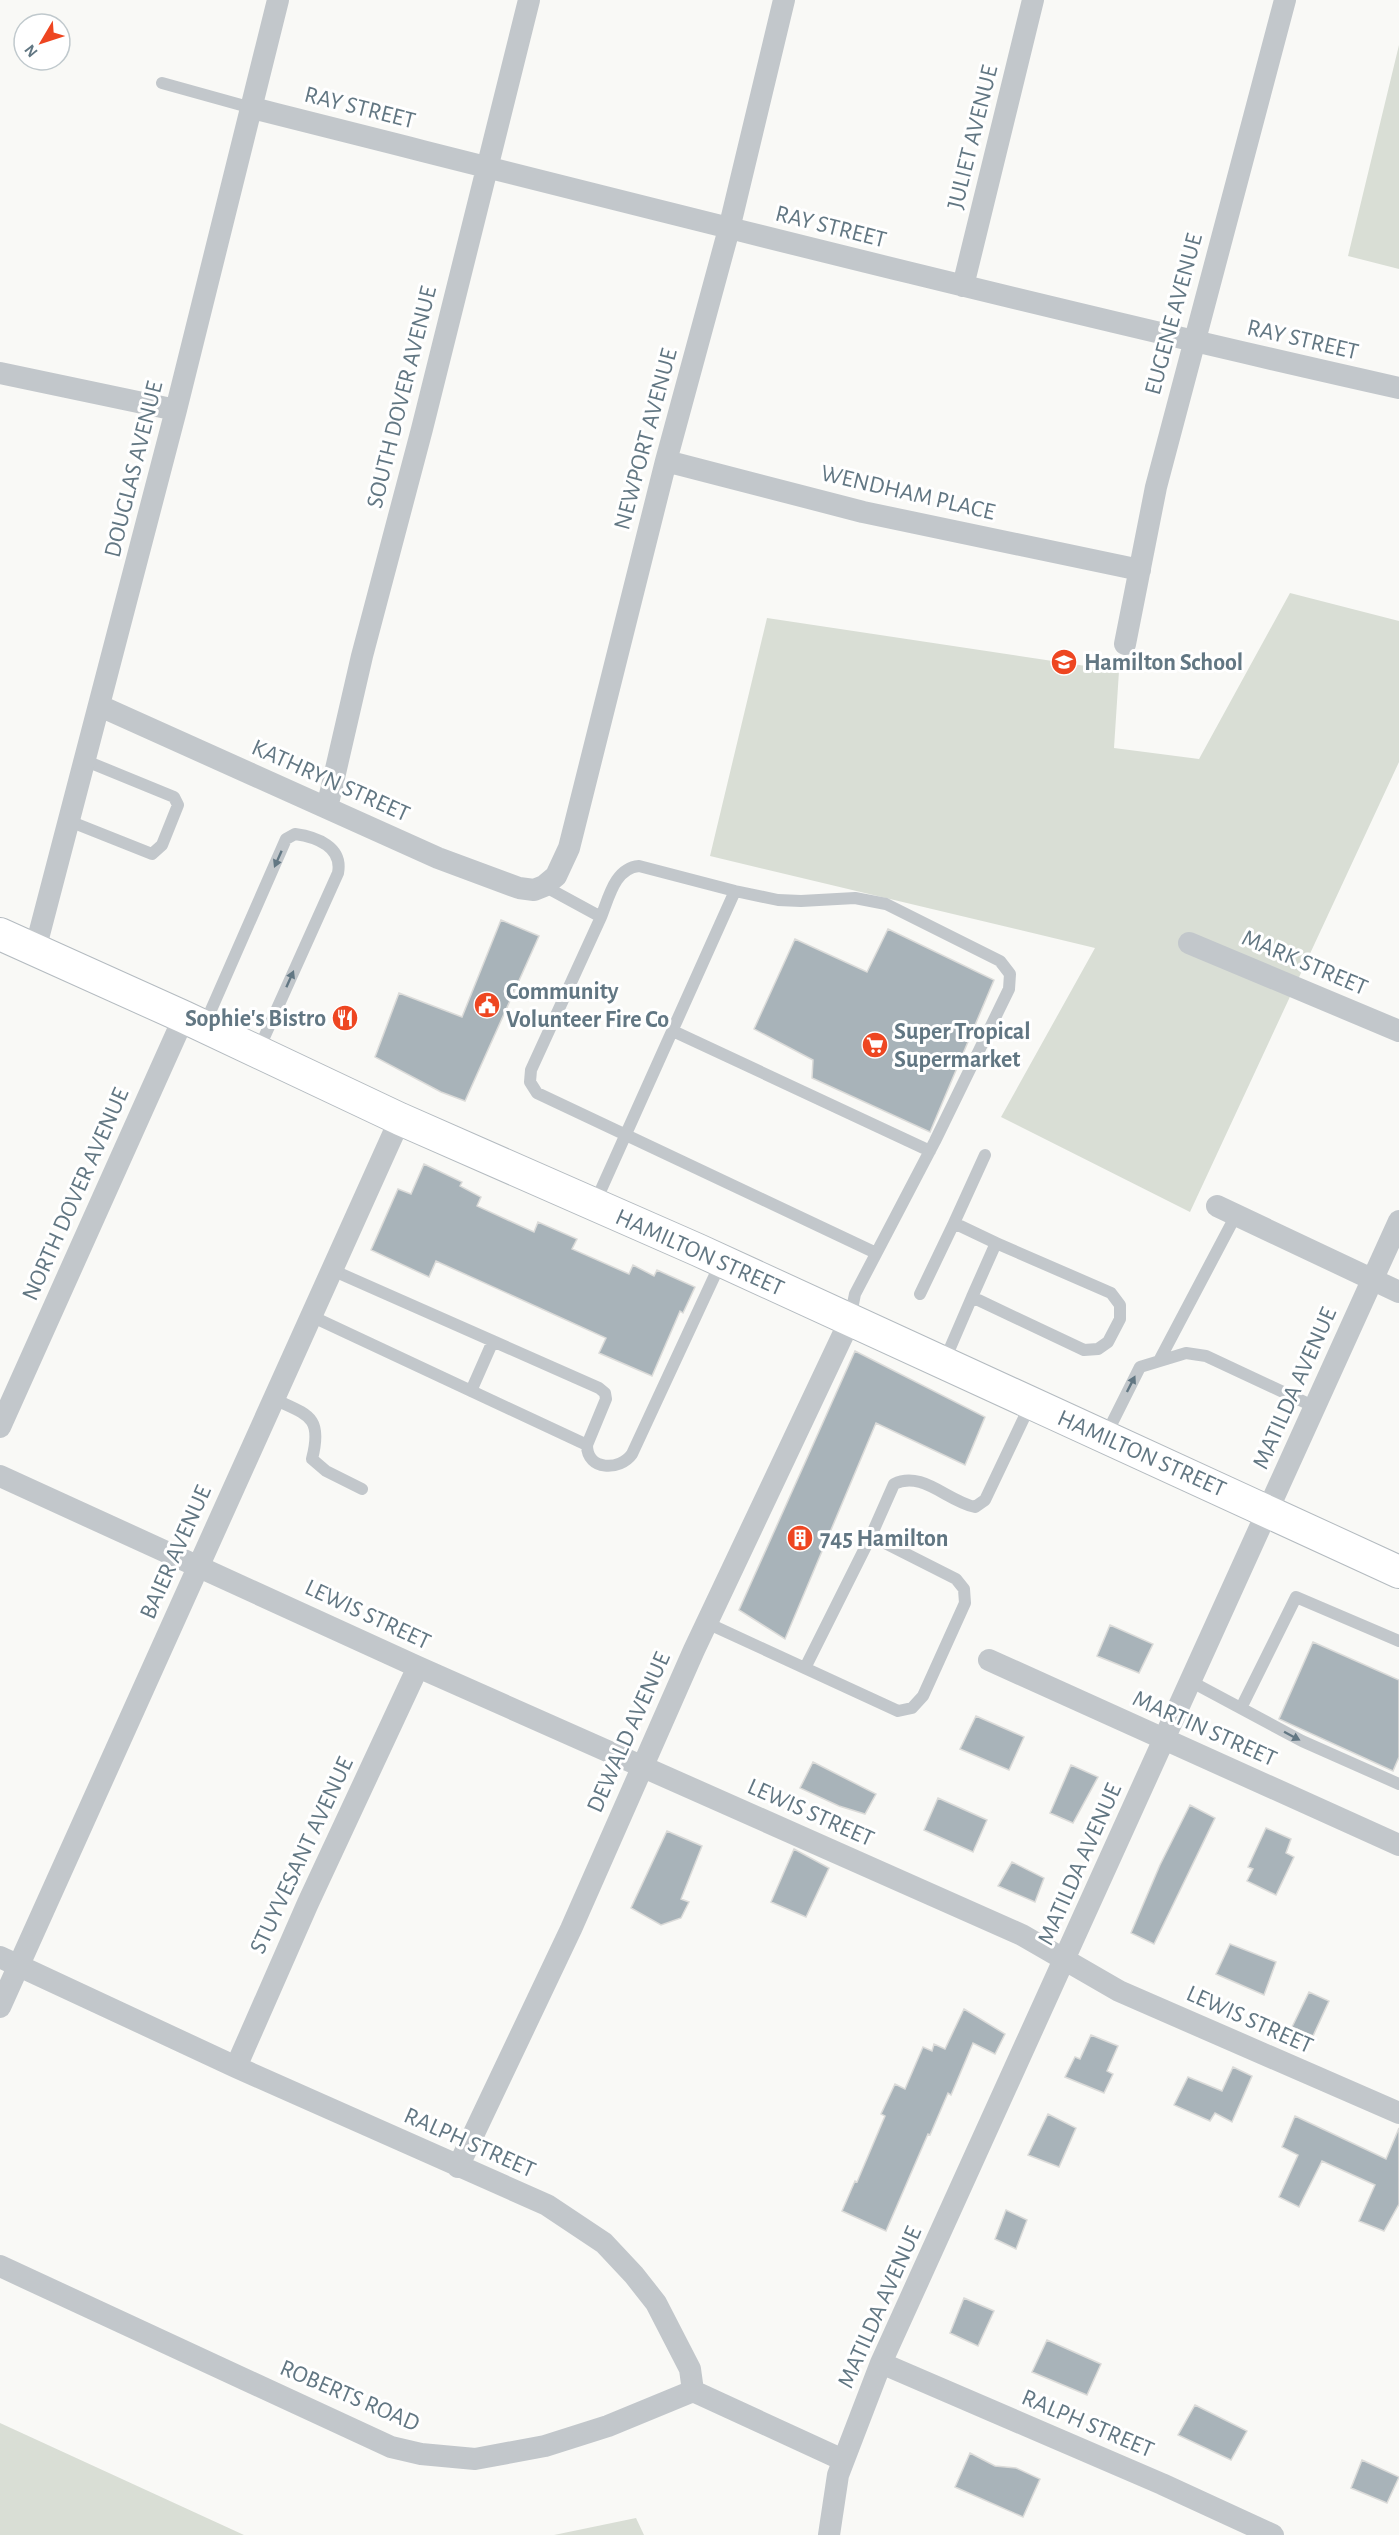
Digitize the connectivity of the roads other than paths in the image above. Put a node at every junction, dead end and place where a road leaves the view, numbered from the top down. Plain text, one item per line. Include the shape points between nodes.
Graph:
1 (278, 0) edge
2 (529, 0) edge
3 (784, 0) edge
4 (1033, 0) edge
5 (1285, 0) edge
6 (162, 83) dead end
7 (252, 108) junction
8 (486, 167) junction
9 (729, 229) junction
10 (963, 286) junction
11 (1192, 342) junction
12 (0, 373) edge
13 (1399, 388) edge
14 (176, 410) junction
15 (666, 461) junction
16 (1140, 570) junction
17 (1125, 644) dead end
18 (100, 706) junction
19 (86, 760) junction
20 (327, 808) junction
21 (69, 821) junction
22 (544, 886) junction
23 (735, 891) junction
24 (601, 916) junction
25 (0, 934) edge
26 (1189, 943) dead end
27 (35, 950) junction
28 (194, 1022) junction
29 (673, 1030) junction
30 (1399, 1031) edge
31 (258, 1052) junction
32 (400, 1119) junction
33 (627, 1135) junction
34 (930, 1150) junction
35 (985, 1155) dead end
36 (595, 1204) junction
37 (1226, 1211) joint
38 (1399, 1221) edge
39 (954, 1223) junction
40 (996, 1243) junction
41 (876, 1253) junction
42 (722, 1261) junction
43 (332, 1270) junction
44 (1373, 1280) junction
45 (1399, 1292) edge
46 (920, 1294) dead end
47 (972, 1297) junction
48 (311, 1316) junction
49 (850, 1320) junction
50 (493, 1341) junction
51 (1160, 1359) junction
52 (944, 1363) junction
53 (471, 1391) junction
54 (274, 1399) junction
55 (1031, 1402) junction
56 (1315, 1407) junction
57 (0, 1427) edge
58 (1105, 1436) junction
59 (587, 1445) junction
60 (0, 1476) edge
61 (362, 1489) dead end
62 (1268, 1511) junction
63 (870, 1536) junction
64 (199, 1566) junction
65 (1399, 1572) edge
66 (707, 1623) junction
67 (1399, 1641) edge
68 (989, 1660) dead end
69 (418, 1667) junction
70 (805, 1668) junction
71 (1190, 1681) junction
72 (1241, 1708) junction
73 (1164, 1739) junction
74 (643, 1766) junction
75 (1399, 1784) edge
76 (1399, 1845) edge
77 (1065, 1960) junction
78 (9, 1961) edge
79 (0, 2007) edge
80 (236, 2067) junction
81 (1399, 2113) edge
82 (458, 2167) junction
83 (0, 2266) edge
84 (881, 2363) junction
85 (693, 2391) junction
86 (843, 2460) junction
87 (829, 2535) edge
88 (1273, 2535) edge

1 - 7 street, DOUGLAS AVENUE
2 - 8 street, SOUTH DOVER AVENUE
3 - 9 street, NEWPORT AVENUE
4 - 10 street, JULIET AVENUE
5 - 11 street, EUGENE AVENUE
6 - 7 lane
7 - 8 street, RAY STREET
7 - 14 street, DOUGLAS AVENUE
8 - 9 street, RAY STREET
8 - 20 street, SOUTH DOVER AVENUE
9 - 10 street, RAY STREET
9 - 15 street, NEWPORT AVENUE
10 - 11 street, RAY STREET
11 - 13 street, RAY STREET
11 - 16 street, EUGENE AVENUE
12 - 14 street
14 - 18 street, DOUGLAS AVENUE
15 - 16 street, WENDHAM PLACE via 862,512
15 - 22 street, NEWPORT AVENUE via 569,848 556,876
16 - 17 street, EUGENE AVENUE
18 - 19 street, DOUGLAS AVENUE
18 - 20 street, KATHRYN STREET
19 - 21 street, DOUGLAS AVENUE
19 - 21 lane via 174,797 178,805 162,845 152,854
20 - 22 street, KATHRYN STREET via 438,858 519,888 534,890
21 - 27 street, DOUGLAS AVENUE
22 - 24 lane
23 - 24 lane via 639,866 628,867 620,874
23 - 29 lane
23 - 34 lane via 778,900 855,898 886,904 1000,961 1010,974 1009,989
24 - 33 lane via 531,1070 530,1082 537,1093
25 - 27 street, HAMILTON STREET
26 - 30 street, MARK STREET
27 - 28 street, HAMILTON STREET
28 - 31 street, HAMILTON STREET
31 -> 28 lane via 338,873 340,861 334,849 306,835 295,834 286,839
28 - 57 street, NORTH DOVER AVENUE
29 - 33 lane
29 - 34 lane
31 - 32 street, HAMILTON STREET
32 - 36 street, HAMILTON STREET
32 - 43 street, BAIER AVENUE
33 - 36 lane
33 - 41 lane
34 - 41 lane
35 - 39 lane
36 - 42 street, HAMILTON STREET
37 - 44 street
37 - 51 lane
38 - 44 street, MATILDA AVENUE
39 - 40 lane
39 - 46 lane
40 - 47 lane
40 - 47 lane via 1111,1293 1120,1305 1119,1319 1108,1342 1098,1349 1084,1350
41 - 49 lane via 855,1294
42 - 49 street, HAMILTON STREET
42 - 59 lane via 627,1460 612,1466 600,1464 592,1460
43 - 48 street, BAIER AVENUE
43 - 50 lane
44 - 45 street
44 - 56 street, MATILDA AVENUE
47 - 52 lane
48 - 53 lane
48 - 54 street, BAIER AVENUE
49 - 52 street, HAMILTON STREET
49 - 66 street, DEWALD AVENUE
50 - 53 lane
50 - 59 lane via 605,1393
51 - 56 lane via 1186,1353 1206,1356
58 -> 51 lane via 1140,1367
52 - 55 street, HAMILTON STREET
53 - 59 lane
54 - 61 lane via 309,1416 315,1425 312,1459 317,1466
54 - 64 street, BAIER AVENUE
55 - 58 street, HAMILTON STREET
55 - 63 lane via 985,1500 975,1507 964,1505 919,1481 905,1479 894,1484
56 - 62 street, MATILDA AVENUE
58 - 62 street, HAMILTON STREET
60 - 64 street, LEWIS STREET
62 - 65 street, HAMILTON STREET
62 - 71 street, MATILDA AVENUE
63 - 70 lane
63 - 70 lane via 956,1579 964,1589 965,1603 923,1696 912,1708 898,1711
64 - 69 street, LEWIS STREET
64 - 78 street, BAIER AVENUE
66 - 70 lane
66 - 74 street, DEWALD AVENUE
67 - 72 lane via 1296,1597
68 - 73 street, MARTIN STREET
69 - 74 street, LEWIS STREET
69 - 80 street, STUYVESANT AVENUE
71 - 72 lane
71 - 73 street, MATILDA AVENUE
72 -> 75 lane via 1302,1741
73 - 76 street, MARTIN STREET
73 - 77 street, MATILDA AVENUE
74 - 77 street, LEWIS STREET via 1022,1935
74 - 82 street, DEWALD AVENUE
77 - 81 street, LEWIS STREET via 1119,1991
77 - 84 street, MATILDA AVENUE
78 - 79 street, BAIER AVENUE
78 - 80 street, RALPH STREET
80 - 82 street, RALPH STREET
82 - 85 street, RALPH STREET via 547,2205 604,2243 656,2303 690,2369
83 - 85 street, ROBERTS ROAD via 391,2447 421,2454 475,2459 545,2446 608,2426
84 - 86 street, MATILDA AVENUE
84 - 88 street, RALPH STREET
85 - 86 street
86 - 87 street, MATILDA AVENUE

